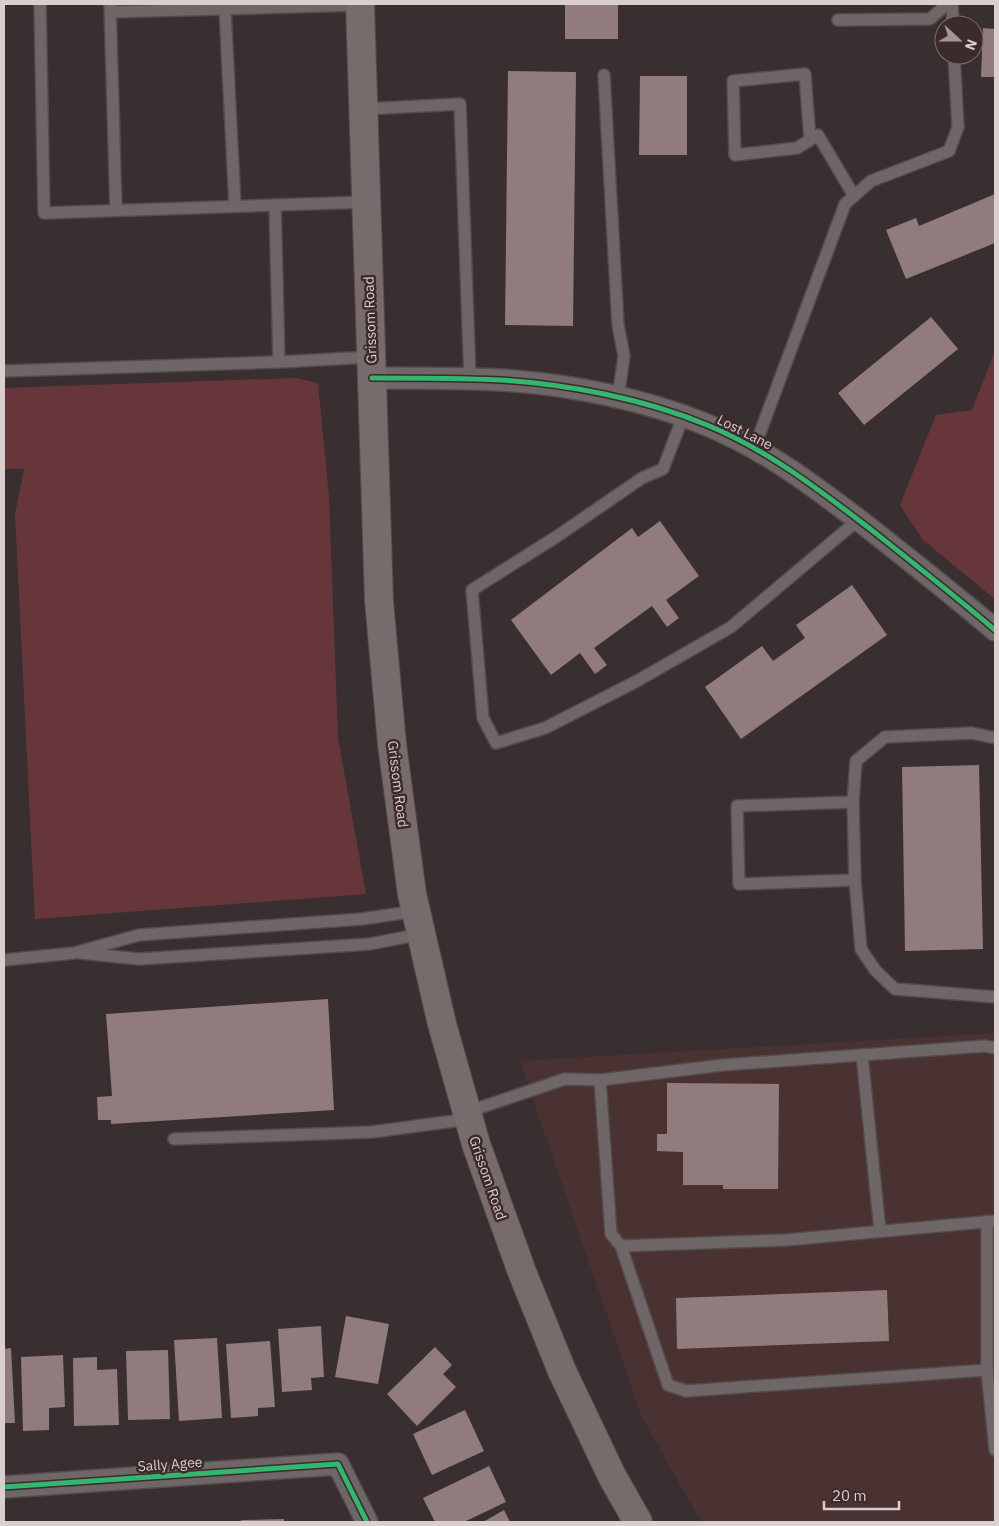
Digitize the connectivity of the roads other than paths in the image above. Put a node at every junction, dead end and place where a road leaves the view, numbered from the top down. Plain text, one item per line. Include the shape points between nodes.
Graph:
1 (40, 4) edge
2 (360, 4) edge
3 (947, 4) edge
4 (110, 8) edge
5 (225, 9) junction
6 (838, 20) dead end
7 (955, 65) edge
8 (604, 75) dead end
9 (364, 109) junction
10 (810, 140) junction
11 (854, 196) junction
12 (367, 202) junction
13 (275, 205) junction
14 (235, 206) junction
15 (116, 210) junction
16 (279, 362) junction
17 (371, 367) junction
18 (4, 371) edge
19 (470, 379) junction
20 (618, 398) junction
21 (683, 417) junction
22 (754, 449) junction
23 (858, 520) junction
24 (995, 630) edge
25 (995, 738) edge
26 (853, 802) junction
27 (855, 880) junction
28 (418, 922) junction
29 (74, 953) junction
30 (4, 960) edge
31 (995, 997) edge
32 (995, 1048) edge
33 (862, 1055) junction
34 (600, 1080) junction
35 (468, 1116) junction
36 (174, 1139) dead end
37 (991, 1221) edge
38 (880, 1231) junction
39 (621, 1246) junction
40 (991, 1299) edge
41 (987, 1370) junction
42 (995, 1450) edge
43 (4, 1486) edge
44 (367, 1522) edge
45 (638, 1522) edge

1 - 15 lane via 44,213
2 - 5 lane
2 - 9 main road, Grissom Road
3 - 6 lane via 930,19
4 - 5 lane
4 - 15 lane
5 - 14 lane
7 - 11 lane via 958,127 949,151 872,181
8 - 20 lane via 618,325 624,356
9 - 12 main road, Grissom Road
9 - 19 lane via 460,104
10 - 10 lane via 797,148 735,155 733,81 805,74
10 - 11 lane via 818,135
11 - 22 lane via 845,204
12 - 13 lane
12 - 17 main road, Grissom Road
13 - 14 lane
13 - 16 lane
14 - 15 lane
16 - 17 lane
16 - 18 lane
17 - 19 street, Lost Lane
17 - 28 main road, Grissom Road via 379,601 392,744
19 - 20 street, Lost Lane via 572,388
20 - 21 street, Lost Lane
21 - 22 street, Lost Lane via 707,425
21 - 23 lane via 663,470 642,478 472,590 483,718 496,744 545,728 637,681 731,627
22 - 23 street, Lost Lane via 777,460
23 - 24 street, Lost Lane
25 - 26 lane via 972,733 885,736 856,761
26 - 27 lane
26 - 27 lane via 737,806 737,816 739,884
27 - 31 lane via 861,949 875,970 895,989
28 - 29 lane via 362,919 139,935
28 - 29 lane via 370,944 139,959
28 - 35 main road, Grissom Road
29 - 30 lane
32 - 33 lane via 985,1046
33 - 34 lane via 723,1065
33 - 38 lane
34 - 35 lane via 564,1080
34 - 39 lane via 611,1234
35 - 36 lane via 372,1132
35 - 45 main road, Grissom Road via 522,1272 562,1371 612,1476
37 - 38 lane
37 - 40 lane
38 - 39 lane via 786,1240
39 - 41 lane via 668,1385 686,1391
40 - 41 lane
41 - 42 lane
43 - 44 street, Sally Agee via 338,1464

